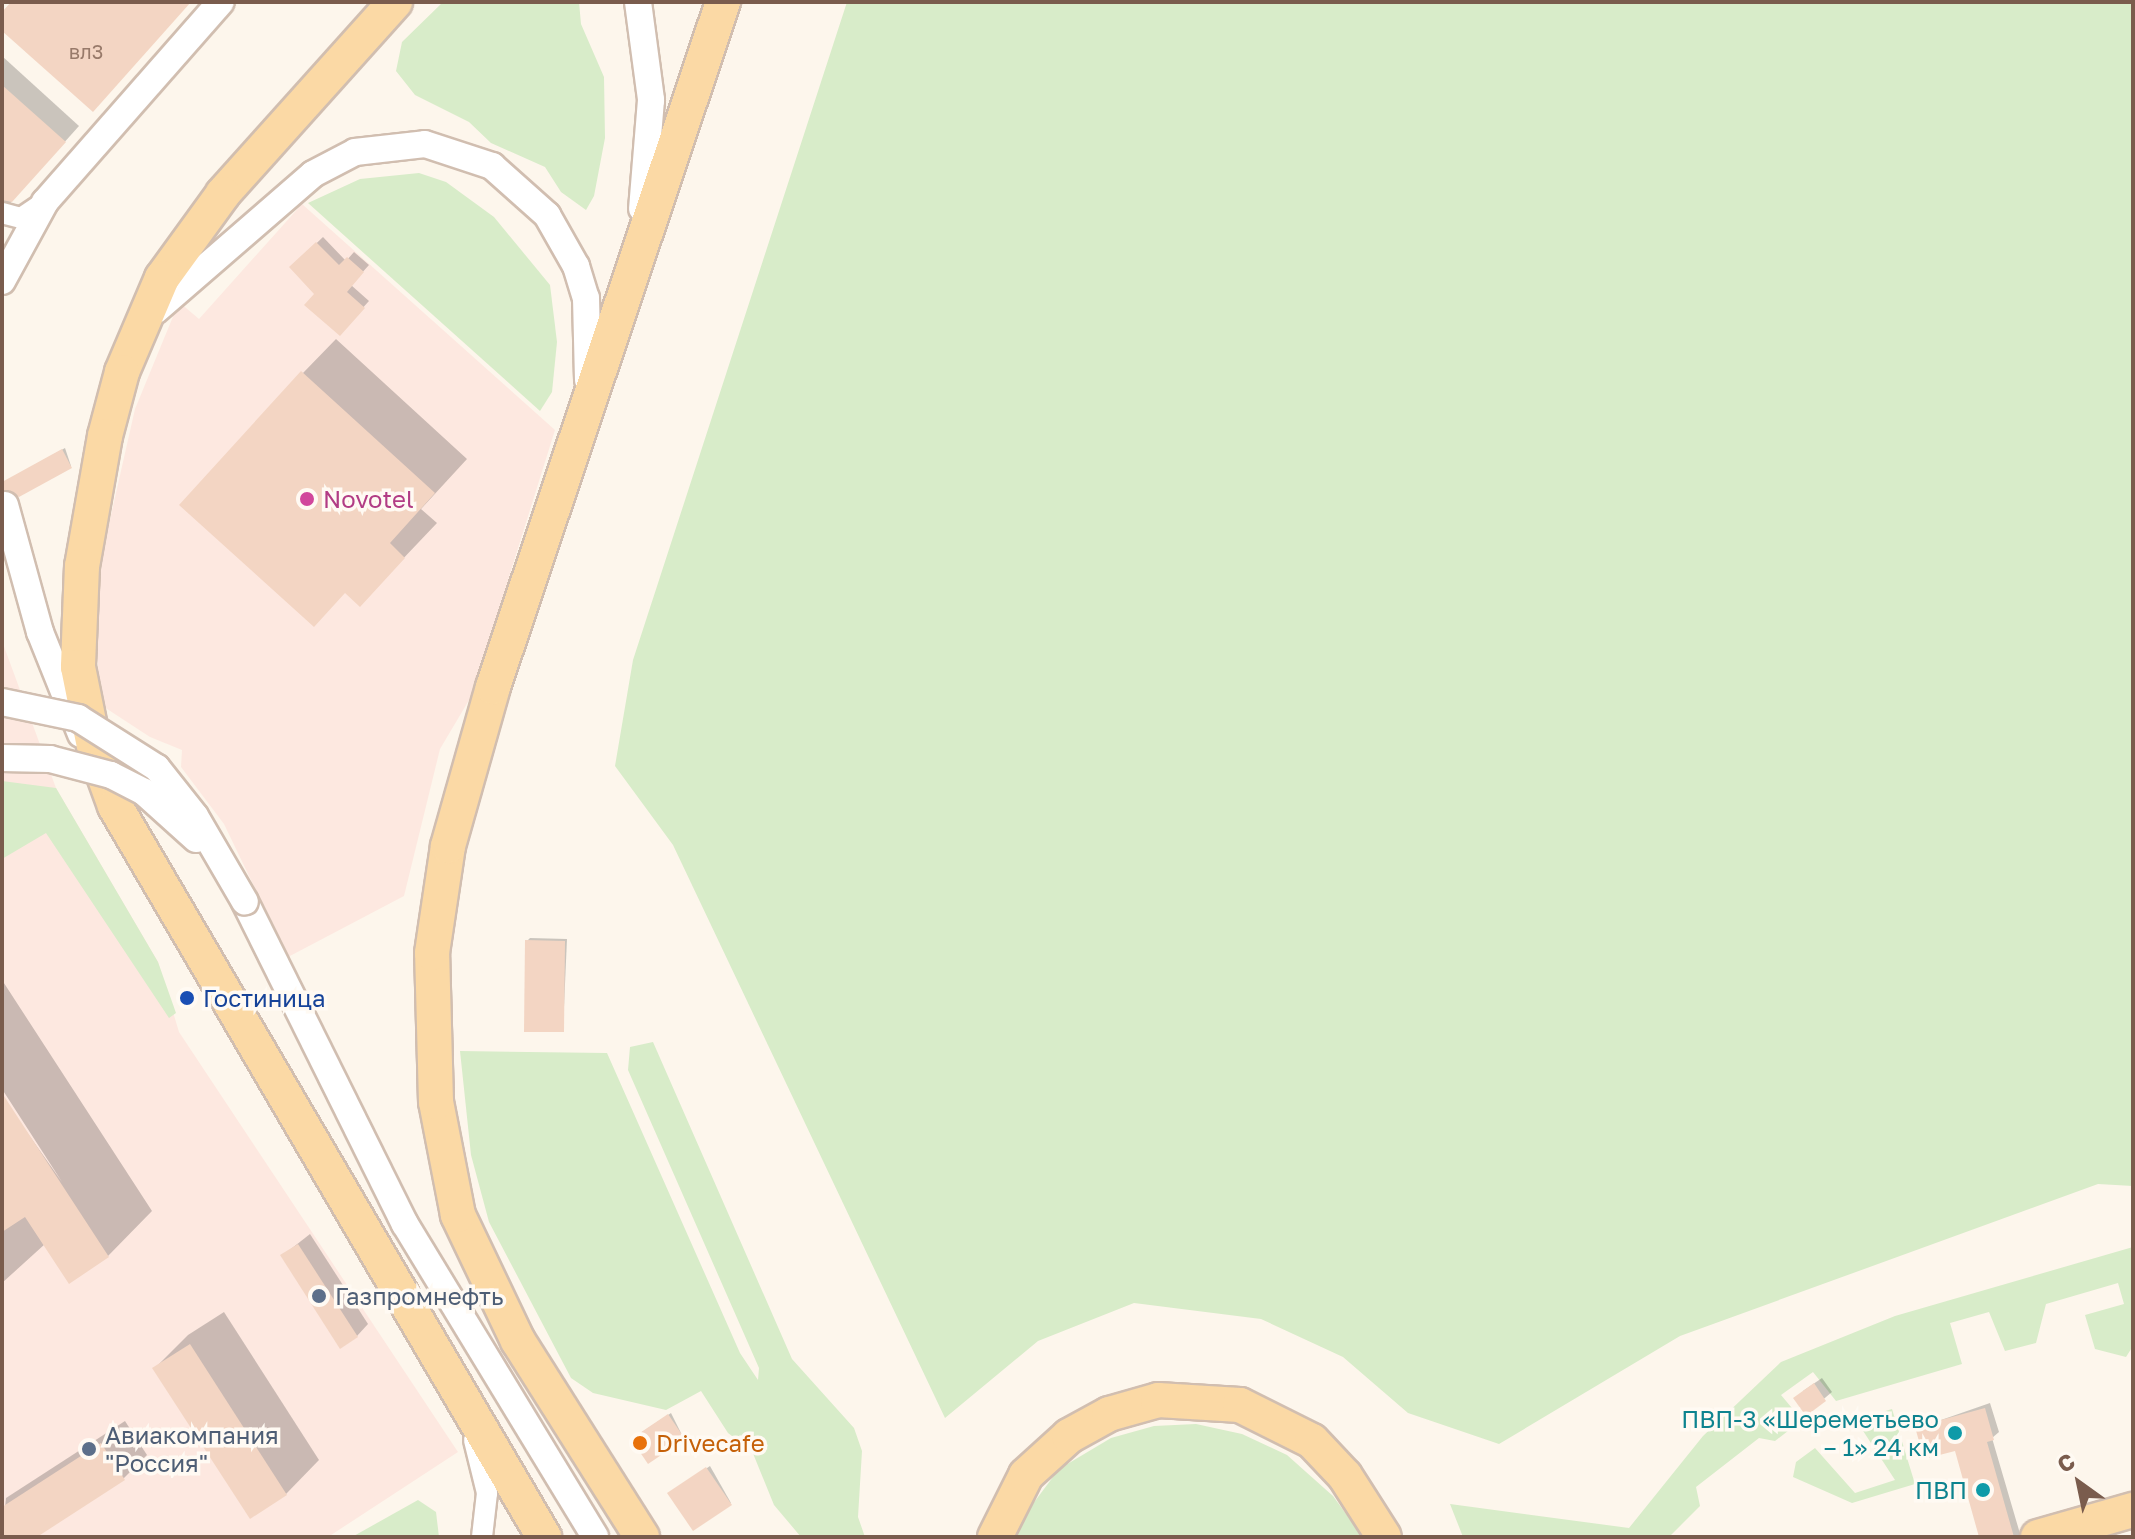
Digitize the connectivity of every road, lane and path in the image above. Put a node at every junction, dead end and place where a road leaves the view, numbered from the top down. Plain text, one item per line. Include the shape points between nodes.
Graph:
1 (221, 2) edge
2 (395, 2) edge
3 (638, 2) edge
4 (723, 2) edge
5 (45, 202) junction
6 (2, 213) edge
7 (2, 281) edge
8 (627, 283) junction
9 (137, 332) junction
10 (587, 400) junction
11 (5, 505) dead end
12 (2, 702) edge
13 (2, 758) edge
14 (115, 806) junction
15 (245, 902) junction
16 (462, 1402) junction
17 (2133, 1510) edge
18 (482, 1537) edge
19 (544, 1537) edge
20 (595, 1537) edge
21 (642, 1537) edge
22 (995, 1537) edge
23 (1384, 1537) edge
24 (2038, 1537) edge

1 - 5 street
2 - 9 main road via 223,194 162,278
3 - 8 street via 651,127
4 - 8 main road
5 - 6 street via 21,218
5 - 7 street
8 - 10 main road
9 - 10 street via 171,292 313,174 355,152 425,144 471,156 502,173 529,195 560,235 586,298
9 - 14 main road via 105,436 77,613 83,708
10 - 21 main road via 493,687 448,846 432,953 432,1057 448,1179 472,1254 518,1341
11 - 14 street via 58,683
12 - 15 street, bridge via 78,718 157,768 195,816
13 - 15 street, bridge via 79,765 144,792 207,851
14 - 16 main road
15 - 20 street via 375,1170
16 - 18 street via 487,1493
16 - 19 main road
17 - 24 main road
22 - 23 main road via 999,1520 1026,1475 1069,1436 1109,1414 1158,1400 1240,1405 1312,1441 1345,1476

